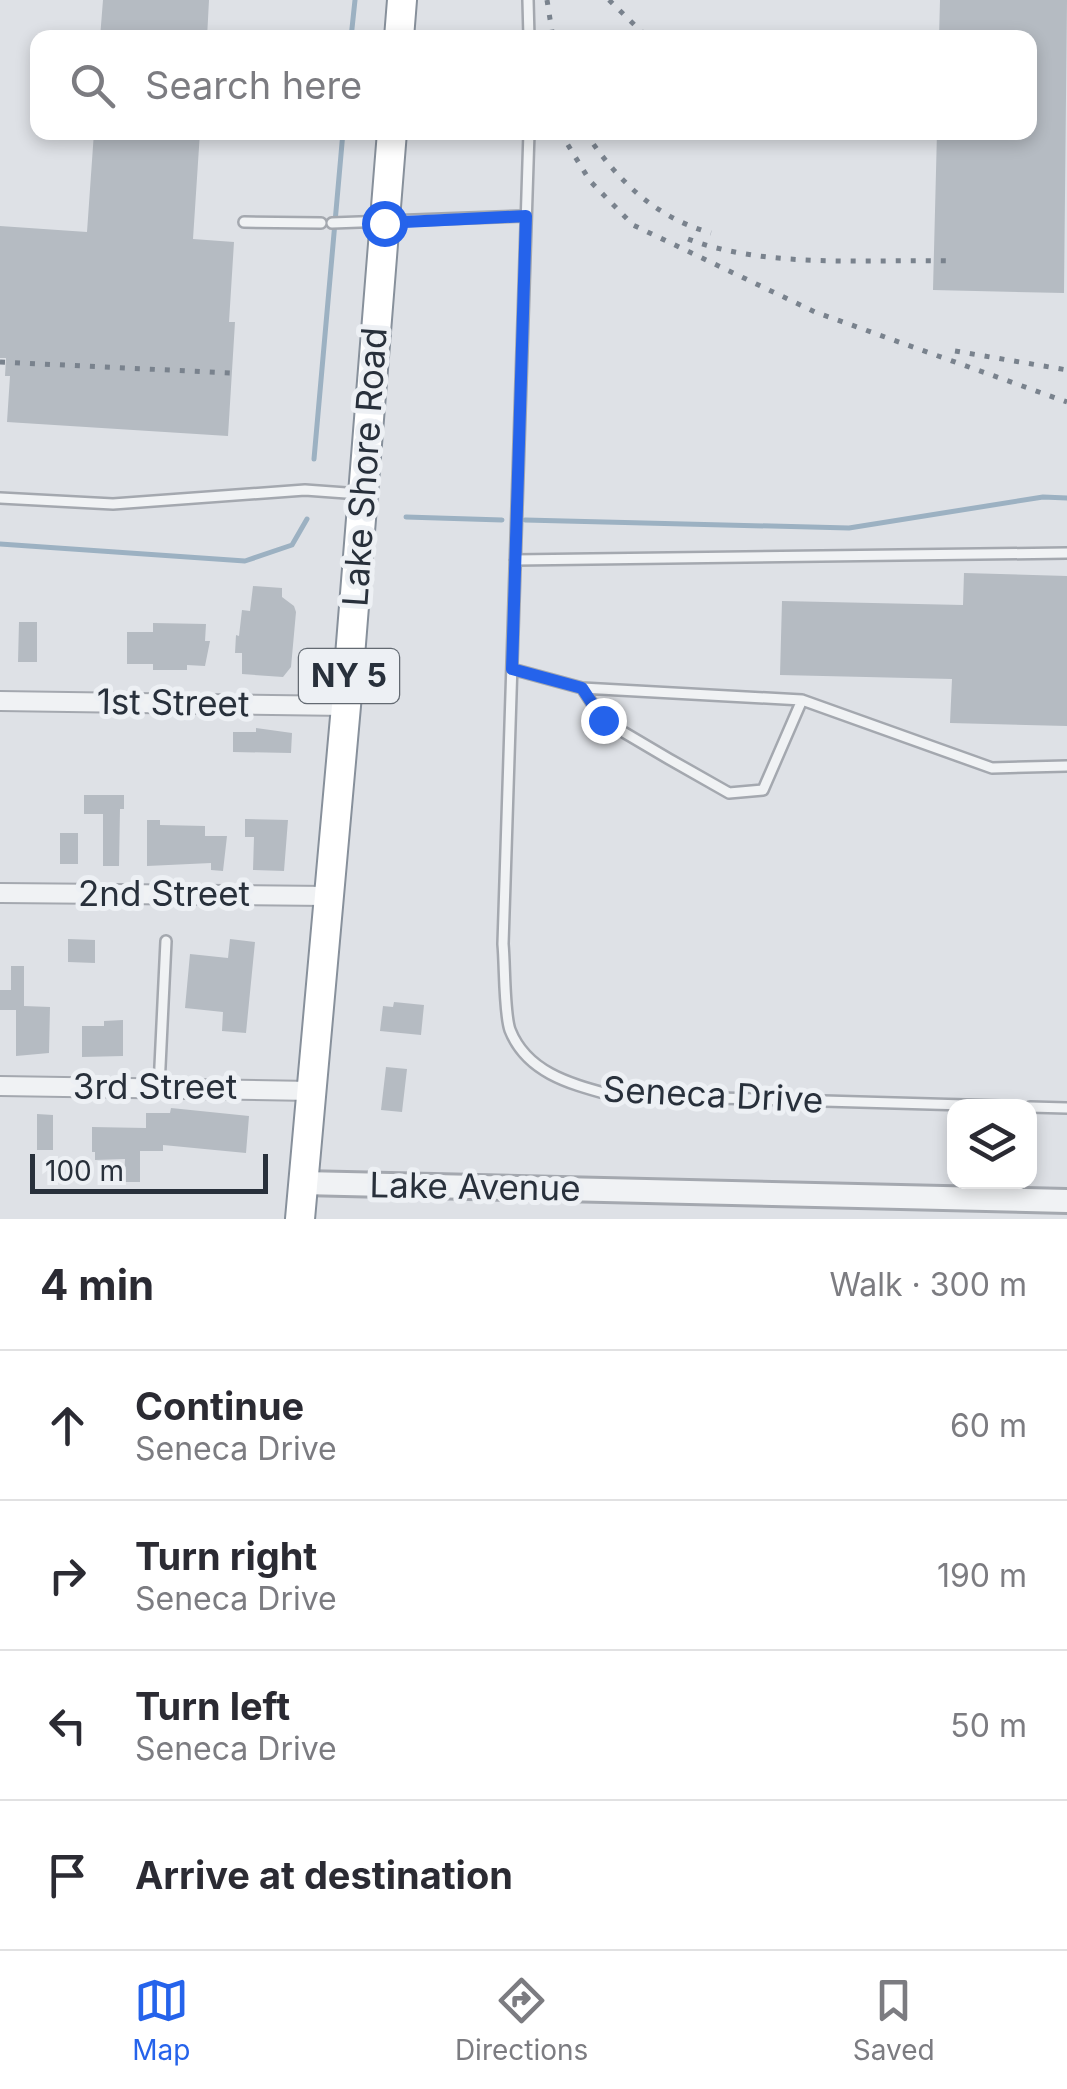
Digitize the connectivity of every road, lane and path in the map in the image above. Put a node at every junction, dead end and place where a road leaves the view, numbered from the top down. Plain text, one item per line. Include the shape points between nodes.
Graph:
1 (402, 0) edge
2 (528, 0) edge
3 (400, 30) edge
4 (529, 30) edge
5 (391, 140) edge
6 (528, 140) edge
7 (526, 216) junction
8 (244, 222) dead end
9 (384, 223) junction
10 (363, 494) junction
11 (0, 498) edge
12 (1067, 554) edge
13 (515, 560) junction
14 (512, 669) junction
15 (582, 688) junction
16 (802, 700) junction
17 (0, 701) edge
18 (346, 706) junction
19 (1067, 766) edge
20 (0, 893) edge
21 (327, 896) junction
22 (166, 941) dead end
23 (0, 1086) edge
24 (159, 1086) junction
25 (311, 1091) junction
26 (947, 1104) edge
27 (1037, 1107) edge
28 (1067, 1108) edge
29 (303, 1183) junction
30 (1067, 1201) edge
31 (300, 1219) edge

1 - 3 highway
2 - 4 lane
5 - 9 highway, Lake Shore Road / NY 5
6 - 7 lane, Seneca Drive
7 - 9 lane
7 - 13 lane, Seneca Drive
8 - 9 lane
9 - 10 highway, Lake Shore Road / NY 5
10 - 11 lane via 305,490 113,504
10 - 18 highway, Lake Shore Road / NY 5
12 - 13 lane
13 - 14 lane, Seneca Drive
14 - 15 lane
14 - 26 lane, Seneca Drive via 503,944 510,1029 534,1065 563,1082 610,1095
15 - 16 lane
15 - 16 lane via 603,720 730,793 762,790
16 - 19 lane via 992,768
17 - 18 street, 1st Street
18 - 21 highway, Lake Shore Road / NY 5
20 - 21 street, 2nd Street
21 - 25 highway, Lake Shore Road / NY 5
22 - 24 lane
23 - 24 street, 3rd Street
24 - 25 street, 3rd Street
25 - 29 highway, Lake Shore Road / NY 5
27 - 28 lane
29 - 30 street, Lake Avenue
29 - 31 highway, Lake Shore Road / NY 5

